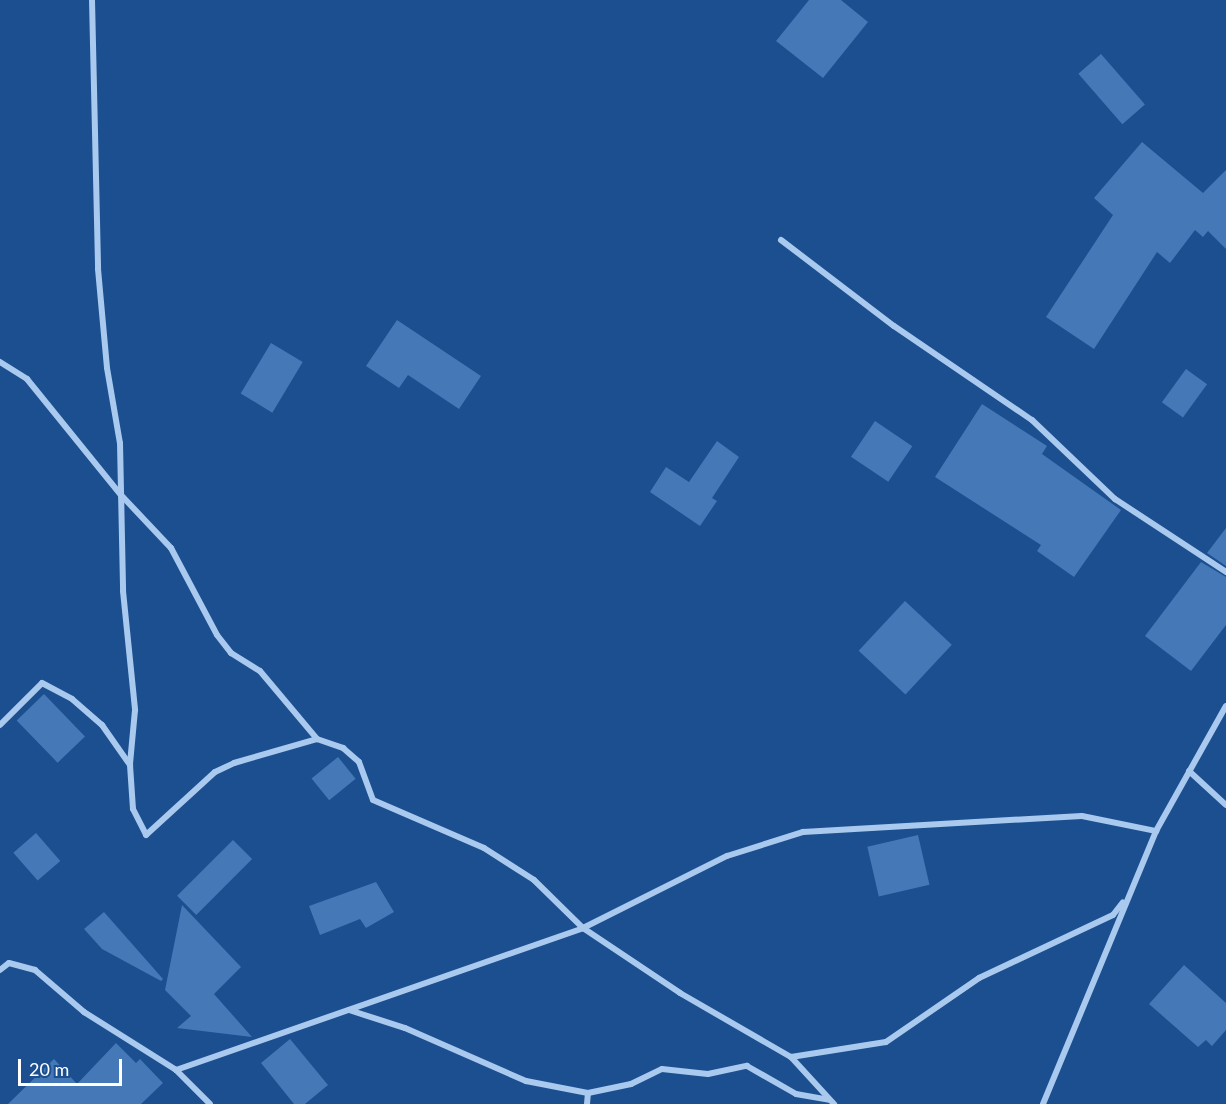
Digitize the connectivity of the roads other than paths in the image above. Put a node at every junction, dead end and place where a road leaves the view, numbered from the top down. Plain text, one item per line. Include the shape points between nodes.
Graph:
1 (92, 0) edge
2 (781, 240) dead end
3 (0, 362) edge
4 (120, 495) junction
5 (1226, 572) edge
6 (1226, 706) edge
7 (0, 725) edge
8 (317, 740) junction
9 (130, 765) junction
10 (1189, 771) junction
11 (1226, 805) edge
12 (1156, 831) junction
13 (1131, 890) junction
14 (583, 928) junction
15 (0, 970) edge
16 (348, 1010) junction
17 (791, 1057) junction
18 (176, 1070) junction
19 (588, 1093) junction
20 (831, 1102) edge
21 (210, 1104) edge
22 (587, 1104) edge
23 (1043, 1104) edge

1 - 4 street via 98,269 107,368 120,443
2 - 5 street via 894,326 1032,420 1115,499
3 - 4 street via 27,379 56,411
4 - 8 street via 171,548 217,635 231,653 260,671
4 - 9 street via 123,591 135,710
6 - 10 street
7 - 9 street via 42,683 72,699 102,725
8 - 9 street via 214,772 146,836 133,809
8 - 14 street via 343,748 359,762 373,800 484,848 534,880
10 - 11 street
10 - 12 street
12 - 13 street
12 - 14 street via 1082,816 930,828 803,832 727,856
13 - 17 street via 1113,915 979,978 886,1042
13 - 23 street
14 - 16 street
14 - 17 street via 680,993
15 - 18 street via 9,963 35,970 84,1012
16 - 18 street
16 - 19 street via 405,1028 526,1081
17 - 20 street
18 - 21 street
19 - 20 street via 632,1084 662,1069 708,1074 747,1066 796,1094
19 - 22 street

